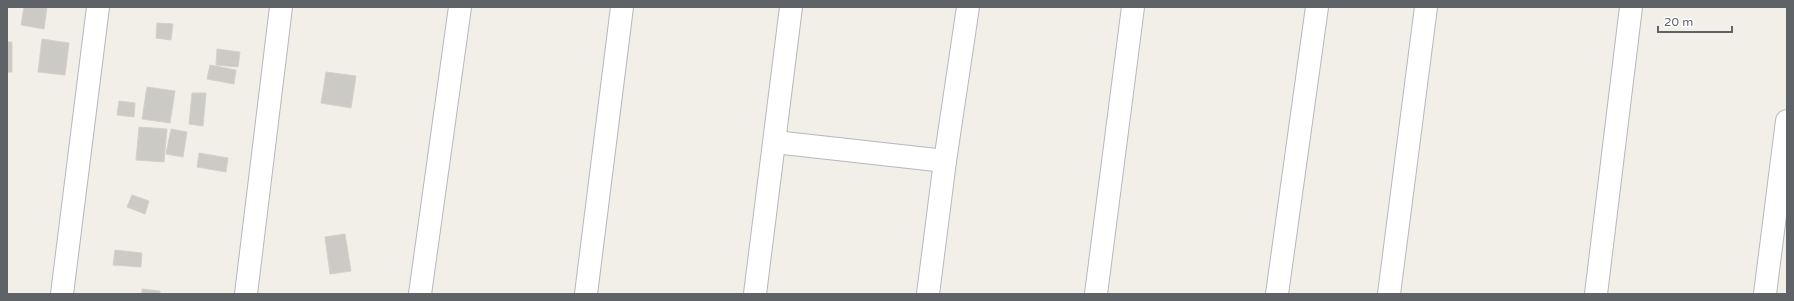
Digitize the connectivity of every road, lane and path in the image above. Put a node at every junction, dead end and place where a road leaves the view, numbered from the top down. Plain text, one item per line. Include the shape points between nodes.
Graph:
1 (98, 7) edge
2 (281, 7) edge
3 (460, 7) edge
4 (622, 7) edge
5 (791, 7) edge
6 (968, 7) edge
7 (1133, 7) edge
8 (1317, 7) edge
9 (1426, 7) edge
10 (1630, 7) edge
11 (1787, 121) edge
12 (774, 142) junction
13 (945, 161) junction
14 (62, 294) edge
15 (246, 294) edge
16 (420, 294) edge
17 (586, 294) edge
18 (755, 294) edge
19 (928, 294) edge
20 (1096, 294) edge
21 (1277, 294) edge
22 (1389, 294) edge
23 (1596, 294) edge
24 (1765, 294) edge

1 - 14 street
2 - 15 street
3 - 16 street
4 - 17 street
5 - 12 street
6 - 13 street
7 - 20 street
8 - 21 street
9 - 22 street
10 - 23 street
11 - 24 street
12 - 13 street
12 - 18 street
13 - 19 street

